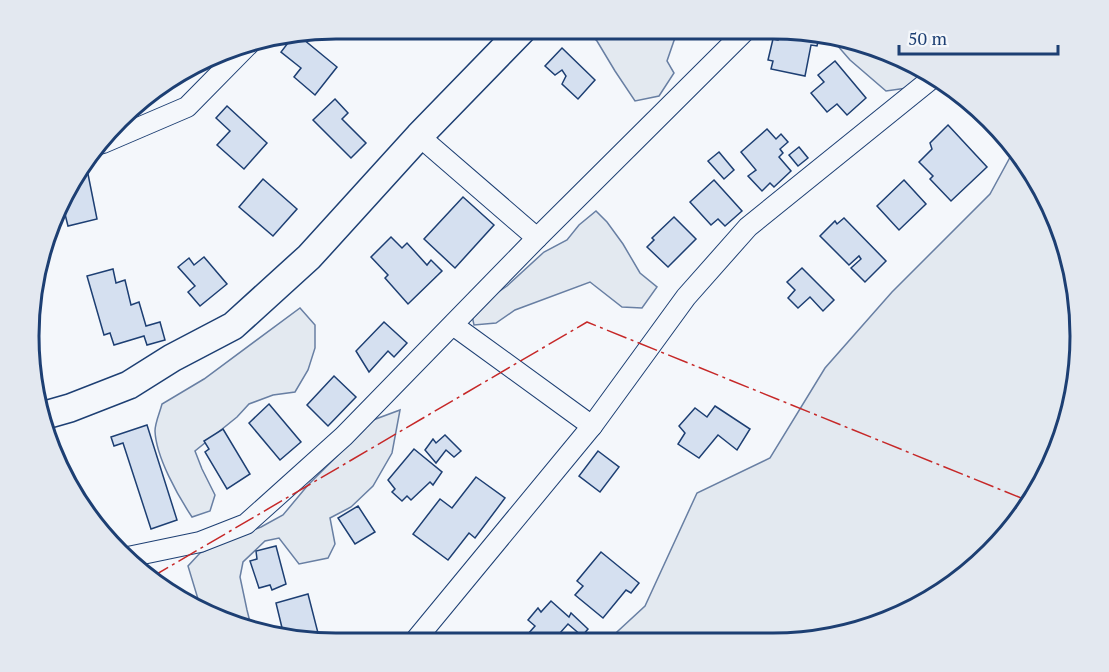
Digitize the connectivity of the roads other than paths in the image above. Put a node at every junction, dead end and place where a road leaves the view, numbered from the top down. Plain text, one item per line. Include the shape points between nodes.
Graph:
1 (514, 39) edge
2 (737, 39) edge
3 (238, 56) edge
4 (927, 82) edge
5 (419, 136) junction
6 (115, 138) edge
7 (537, 238) junction
8 (453, 325) junction
9 (49, 414) edge
10 (592, 426) junction
11 (136, 555) edge
12 (422, 633) edge

1 - 5 street
2 - 7 street
3 - 6 street via 188,107
4 - 10 street via 748,227 686,297
5 - 7 street
5 - 9 street via 309,257 233,326 129,385
7 - 8 street
8 - 10 street
8 - 11 street via 344,436 246,524 200,542
10 - 12 street

